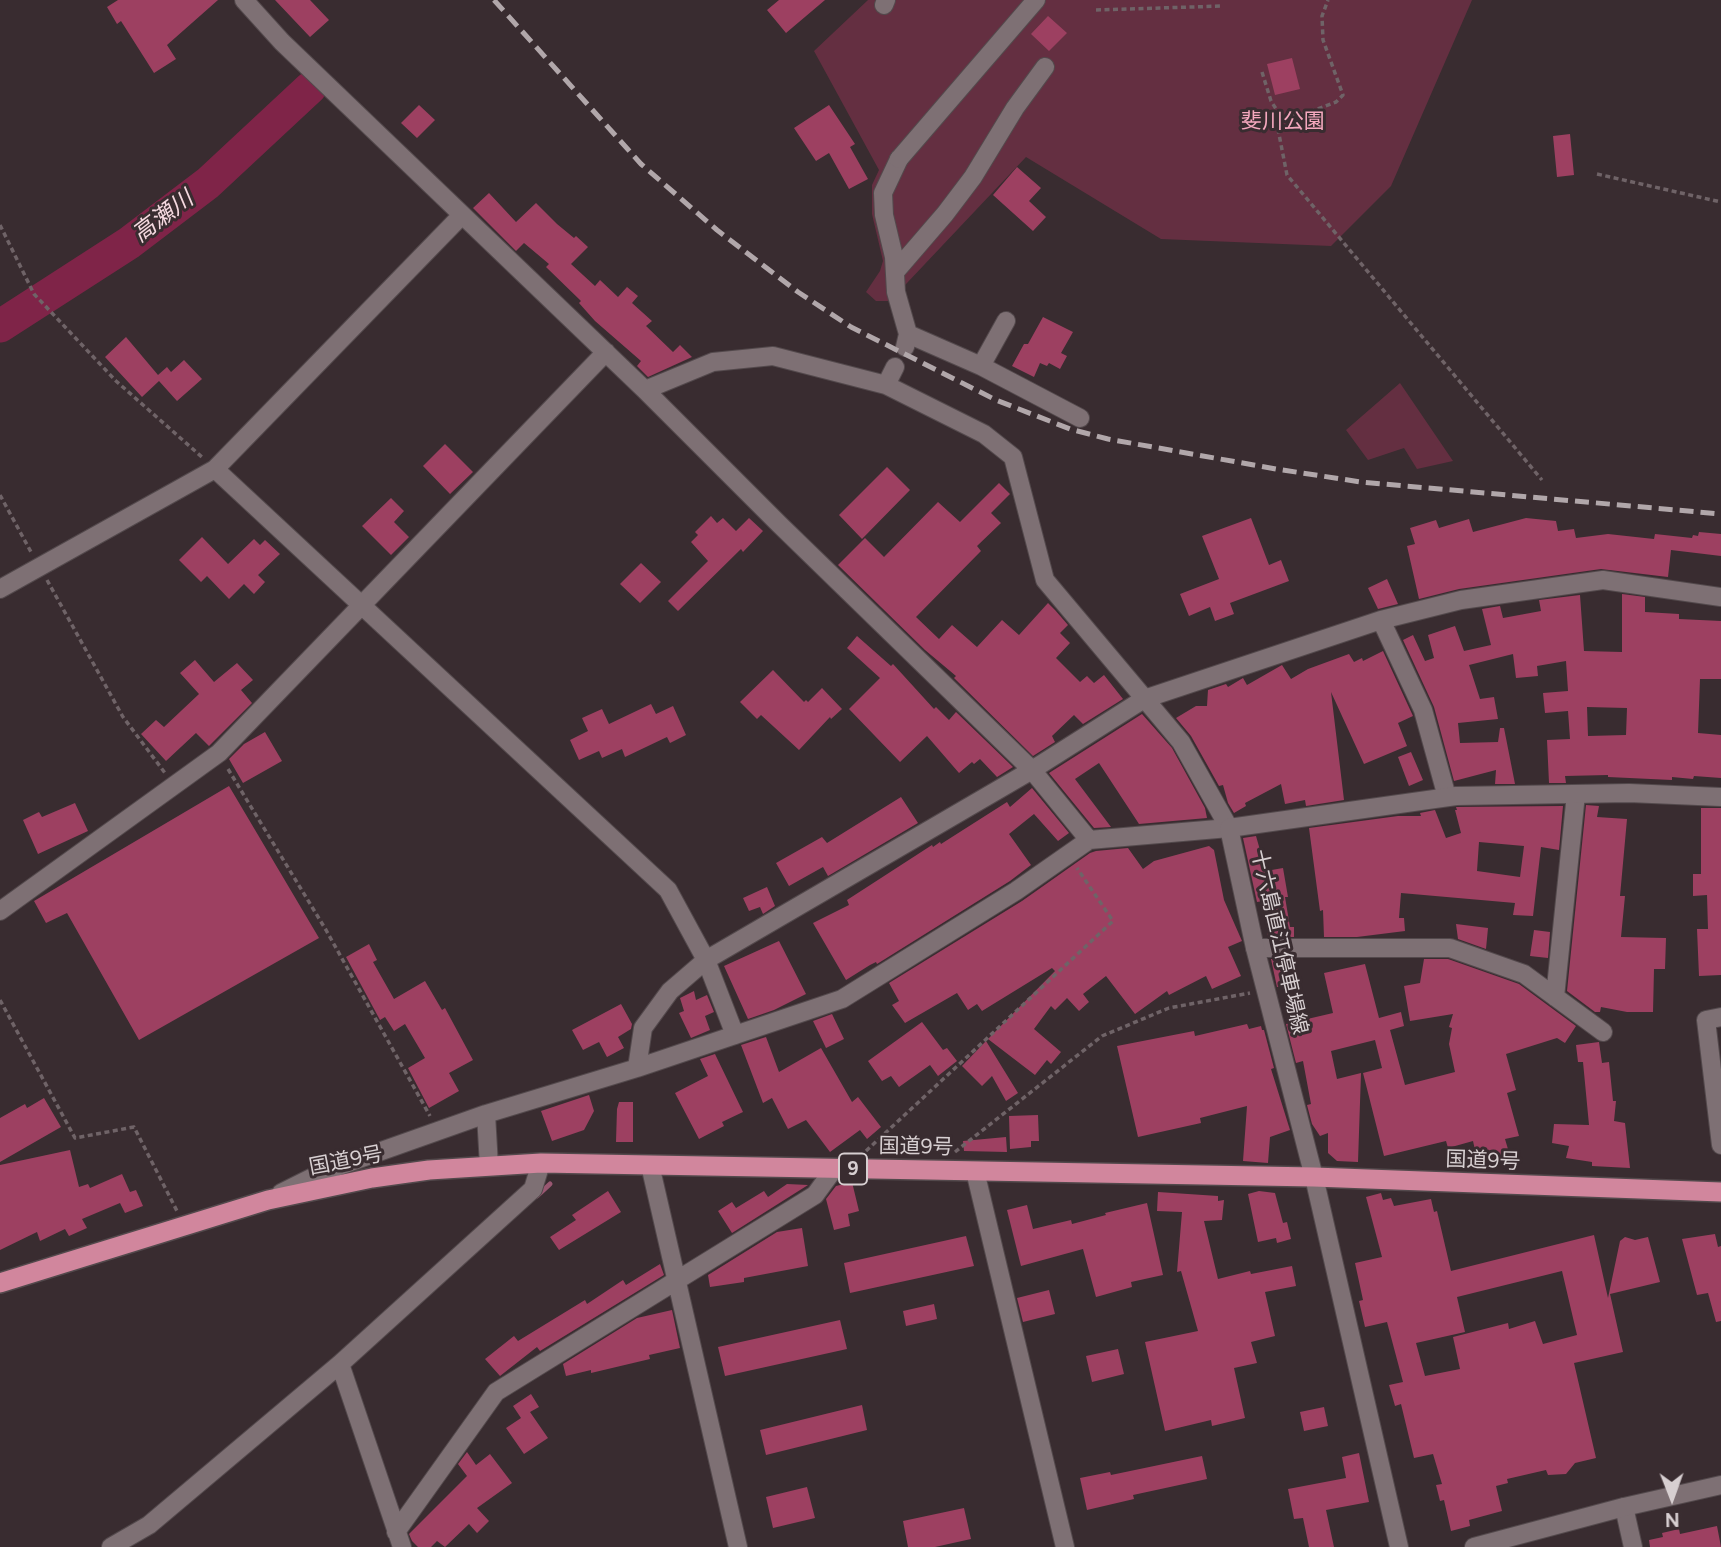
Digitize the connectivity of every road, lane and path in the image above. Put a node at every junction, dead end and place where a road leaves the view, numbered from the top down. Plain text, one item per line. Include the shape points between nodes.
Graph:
1 (244, 0) edge
2 (1036, 0) edge
3 (1328, 0) edge
4 (1223, 6) dead end
5 (1096, 10) dead end
6 (1045, 67) dead end
7 (1262, 72) dead end
8 (1278, 112) junction
9 (1597, 174) dead end
10 (1721, 202) edge
11 (462, 215) junction
12 (0, 225) edge
13 (895, 272) junction
14 (1006, 321) dead end
15 (606, 352) junction
16 (981, 366) junction
17 (895, 367) dead end
18 (886, 385) junction
19 (645, 390) junction
20 (1080, 418) dead end
21 (215, 469) junction
22 (1542, 480) dead end
23 (0, 495) edge
24 (39, 567) junction
25 (0, 589) edge
26 (1721, 597) edge
27 (361, 605) junction
28 (1381, 620) junction
29 (1144, 699) junction
30 (219, 753) junction
31 (1032, 770) junction
32 (175, 786) junction
33 (1576, 794) junction
34 (1447, 797) junction
35 (1721, 797) edge
36 (1229, 828) junction
37 (1089, 840) junction
38 (1068, 855) junction
39 (0, 911) edge
40 (1255, 948) junction
41 (706, 960) junction
42 (1265, 990) junction
43 (1555, 997) junction
44 (0, 1000) edge
45 (1721, 1017) edge
46 (1603, 1032) dead end
47 (735, 1035) junction
48 (637, 1068) junction
49 (486, 1114) junction
50 (438, 1130) junction
51 (1721, 1145) edge
52 (541, 1163) junction
53 (650, 1165) junction
54 (489, 1166) junction
55 (840, 1169) junction
56 (932, 1170) junction
57 (975, 1171) junction
58 (1314, 1178) junction
59 (1721, 1192) edge
60 (268, 1200) junction
61 (184, 1225) junction
62 (675, 1281) junction
63 (0, 1283) edge
64 (340, 1364) junction
65 (1721, 1485) edge
66 (1623, 1507) junction
67 (399, 1539) edge
68 (111, 1547) edge
69 (738, 1547) edge
70 (1065, 1547) edge
71 (1399, 1547) edge
72 (1474, 1547) edge
73 (1633, 1547) edge

1 - 11 street
2 - 13 street via 899,159 883,193
3 - 8 path via 1322,16 1322,40 1343,94 1336,102 1304,114
4 - 5 path
6 - 13 street via 973,177
7 - 8 path
8 - 22 path via 1287,175
9 - 10 path
11 - 15 street
11 - 21 street
12 - 21 path via 34,293 116,381
13 - 16 street via 906,341
14 - 16 street
15 - 19 street
15 - 27 street
16 - 20 street
17 - 18 street
18 - 19 street via 773,356 713,362
18 - 29 street via 984,434 1013,457 1045,580
19 - 31 street
21 - 24 street
21 - 27 street
23 - 24 path
24 - 25 street
24 - 32 path via 123,717
26 - 28 street via 1603,580 1461,600
27 - 30 street
27 - 41 street via 668,890
28 - 29 street
28 - 34 street via 1423,710
29 - 31 street
29 - 36 street via 1181,742
30 - 32 street
30 - 50 path via 326,930
31 - 37 street
31 - 41 street
32 - 39 street
33 - 34 street, 十六島直江停車場線
33 - 35 street, 十六島直江停車場線
33 - 43 street
34 - 36 street, 十六島直江停車場線
36 - 37 street
36 - 40 street, 十六島直江停車場線
37 - 38 street
38 - 47 street via 842,999
38 - 55 path via 1113,921
40 - 42 street, 十六島直江停車場線
40 - 43 street via 1450,948 1524,974
41 - 47 street
41 - 48 street via 670,991 643,1028
42 - 56 path via 1169,1008 1102,1036
42 - 58 street, 十六島直江停車場線
43 - 46 street
44 - 61 path via 75,1138 134,1127
45 - 51 street via 1706,1020
47 - 48 street
48 - 49 street
49 - 50 street
49 - 54 street
50 - 60 street via 325,1171
52 - 53 highway, 国道9号 / 9
52 - 54 highway, 国道9号 / 9
52 - 64 street via 533,1189
53 - 55 highway, 国道9号 / 9
53 - 62 street
54 - 60 highway, 国道9号 / 9 via 372,1178
55 - 56 highway, 国道9号 / 9
55 - 62 street via 815,1195
56 - 57 highway, 国道9号 / 9
57 - 58 highway, 国道9号 / 9
57 - 70 street
58 - 59 highway, 国道9号 / 9
58 - 71 street, 十六島直江停車場線
60 - 61 highway, 国道9号 / 9
61 - 63 highway, 国道9号 / 9
62 - 67 street via 496,1392
62 - 69 street
64 - 67 street
64 - 68 street via 149,1525
65 - 66 street
66 - 72 street
66 - 73 street

